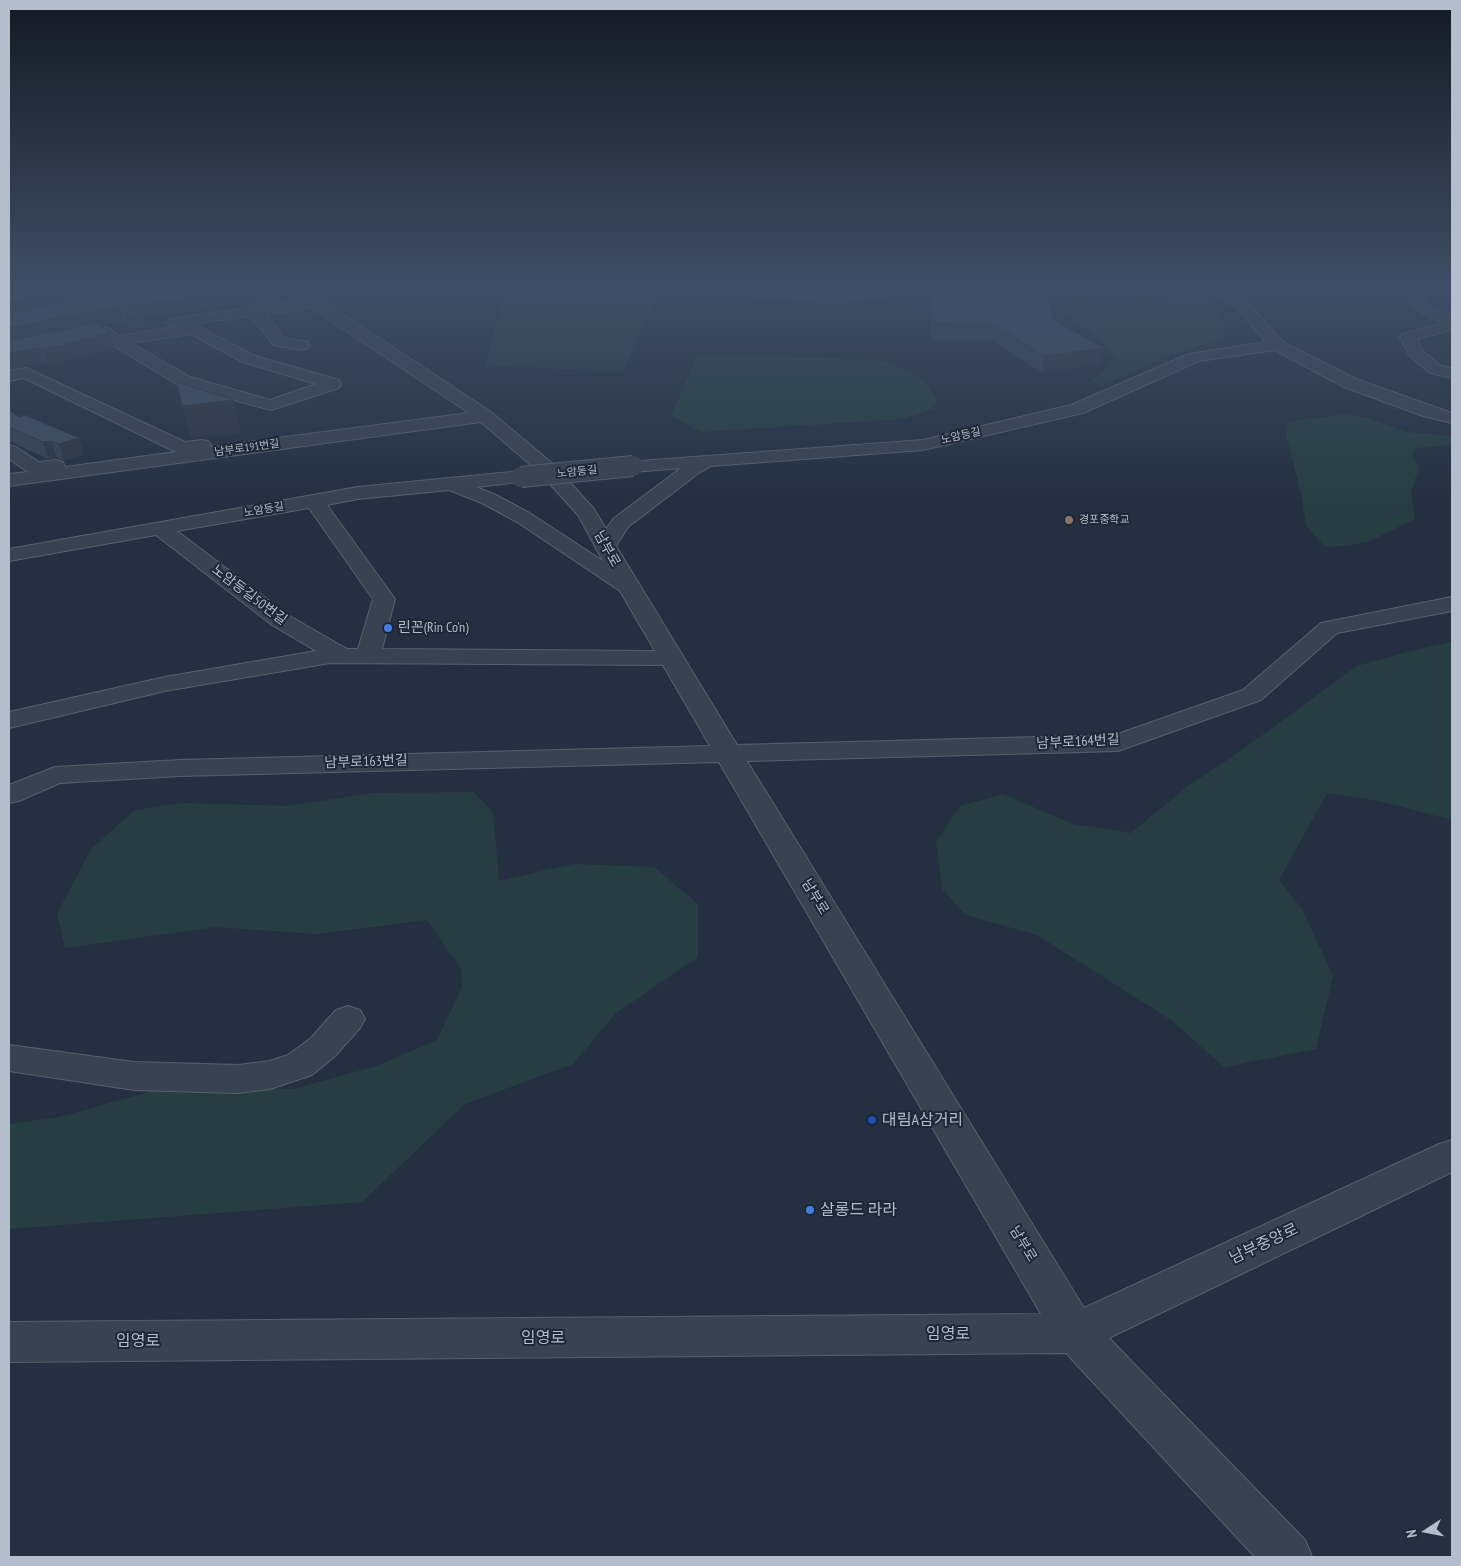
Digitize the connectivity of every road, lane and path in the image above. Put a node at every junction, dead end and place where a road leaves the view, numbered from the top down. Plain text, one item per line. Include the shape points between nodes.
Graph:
1 (144, 358) edge
2 (246, 358) edge
3 (400, 358) edge
4 (1193, 358) edge
5 (1301, 358) edge
6 (1422, 358) edge
7 (1452, 373) edge
8 (9, 376) edge
9 (485, 416) junction
10 (272, 417) junction
11 (1452, 418) edge
12 (183, 448) junction
13 (9, 451) edge
14 (708, 461) junction
15 (633, 466) joint
16 (521, 477) joint
17 (9, 480) edge
18 (450, 484) junction
19 (314, 501) junction
20 (160, 528) junction
21 (606, 547) junction
22 (9, 555) edge
23 (632, 591) junction
24 (1452, 604) edge
25 (342, 656) junction
26 (368, 656) junction
27 (672, 658) junction
28 (9, 720) edge
29 (728, 752) junction
30 (9, 795) edge
31 (348, 1019) dead end
32 (9, 1058) edge
33 (1452, 1155) edge
34 (1076, 1333) junction
35 (9, 1342) edge
36 (1288, 1557) edge

1 - 10 street via 184,381
2 - 10 street via 332,384
3 - 9 street, 남부로
4 - 14 street, 노암등길 via 1077,409 923,445
5 - 11 street via 1350,383
6 - 7 street via 1436,370
8 - 12 street via 26,373
9 - 17 street, 남부로191번길
9 - 21 street, 남부로 via 566,488 587,513
10 - 12 street via 280,431
12 - 13 street via 35,468
14 - 15 street, 노암등길
14 - 21 street via 693,468 620,523
15 - 16 street, 노암동길, bridge
16 - 18 street, 노암등길
18 - 19 street, 노암등길
18 - 23 street via 489,499 524,518
19 - 20 street, 노암등길
19 - 26 street via 384,599
20 - 22 street, 노암등길
20 - 25 street, 노암등길50번길 via 280,620
21 - 23 street, 남부로
23 - 27 street, 남부로
24 - 29 street, 남부로164번길 via 1329,628 1252,695 1118,742
25 - 26 street
25 - 28 street via 166,684
26 - 27 street
27 - 29 street, 남부로
29 - 30 street, 남부로163번길 via 55,775
29 - 34 street, 남부로
31 - 32 street via 323,1047 300,1065 270,1075 238,1078 134,1076
33 - 34 street, 남부중앙로
34 - 35 street, 임영로
34 - 36 street, 남부로

